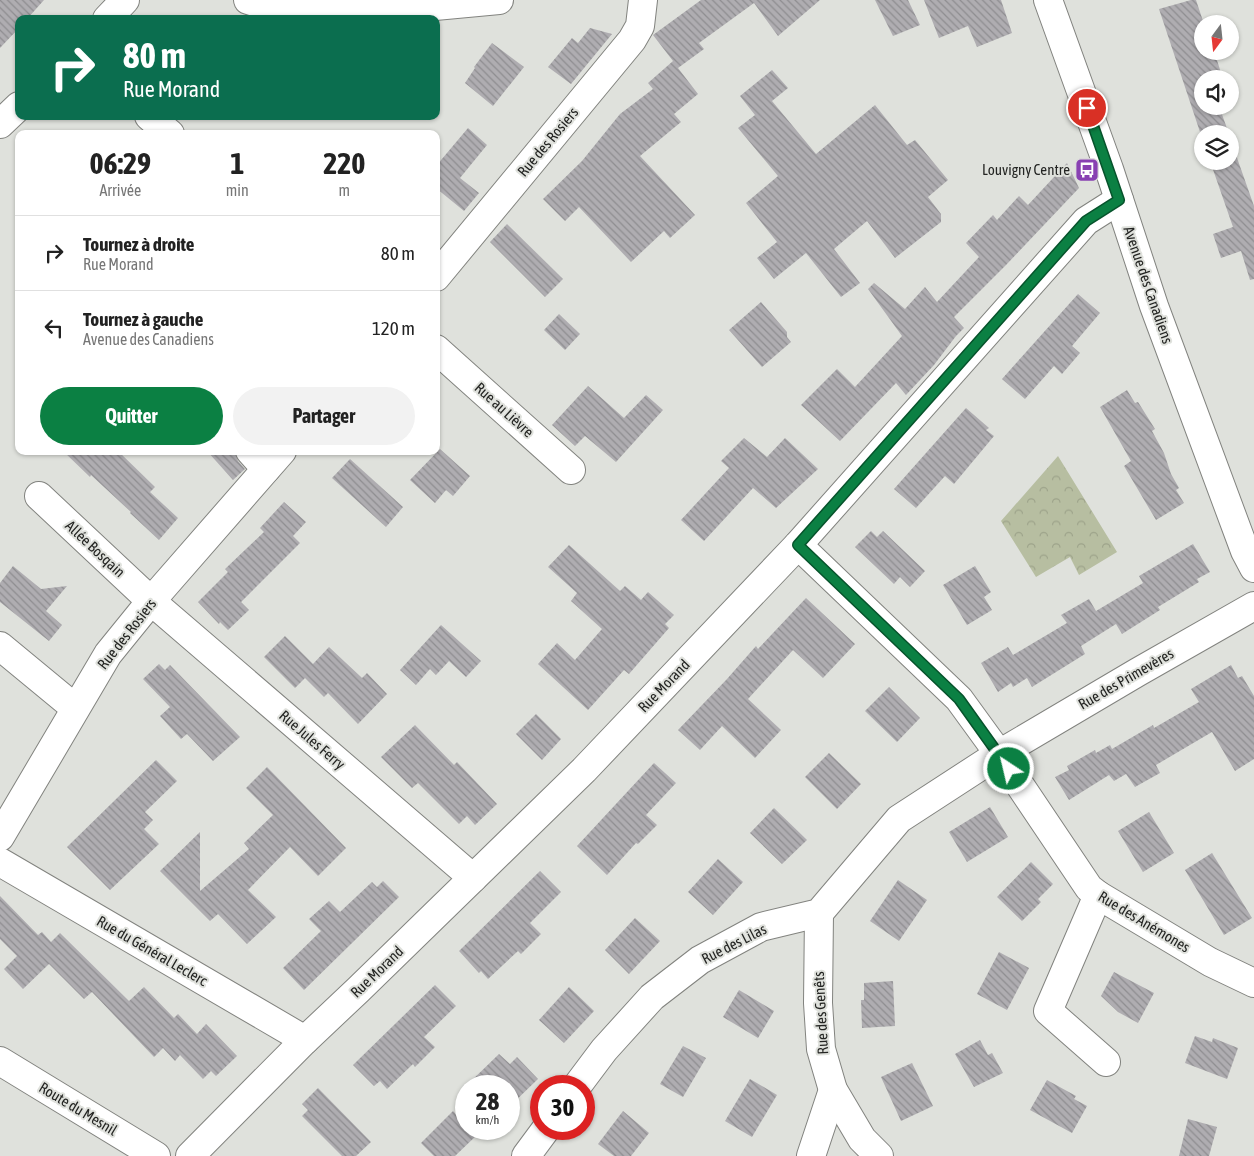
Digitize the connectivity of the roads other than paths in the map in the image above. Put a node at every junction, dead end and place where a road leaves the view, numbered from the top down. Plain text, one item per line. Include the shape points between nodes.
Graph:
1 (125, 0) edge
2 (248, 0) edge
3 (499, 0) edge
4 (643, 0) edge
5 (1048, 0) edge
6 (111, 15) edge
7 (15, 110) edge
8 (154, 120) edge
9 (0, 124) edge
10 (165, 130) edge
11 (1119, 200) junction
12 (440, 272) edge
13 (440, 353) edge
14 (266, 457) edge
15 (571, 470) dead end
16 (39, 496) dead end
17 (798, 545) junction
18 (1254, 568) edge
19 (151, 601) junction
20 (1254, 606) edge
21 (0, 646) edge
22 (75, 708) junction
23 (999, 754) junction
24 (0, 837) edge
25 (0, 862) edge
26 (473, 878) junction
27 (1098, 896) junction
28 (819, 913) junction
29 (1254, 983) edge
30 (305, 1040) junction
31 (0, 1061) edge
32 (1106, 1062) dead end
33 (585, 1075) edge
34 (833, 1090) junction
35 (538, 1140) edge
36 (156, 1156) edge
37 (190, 1156) edge
38 (526, 1156) edge
39 (811, 1156) edge
40 (880, 1156) edge

1 - 6 street
2 - 3 street via 264,5 365,8
4 - 12 street, Rue des Rosiers via 640,26 632,40
5 - 11 street, Avenue des Canadiens
7 - 9 street
8 - 10 street
11 - 17 street, Rue Morand via 1086,221
11 - 18 street, Avenue des Canadiens via 1154,306
13 - 15 street, Rue au Lièvre
14 - 19 street, Rue des Rosiers
16 - 19 street, Allée Bosqain
17 - 23 street, Rue des Anémones via 959,699
17 - 26 street, Rue Morand via 584,770
19 - 22 street, Rue des Rosiers via 108,654
19 - 26 street, Rue Jules Ferry
20 - 23 street, Rue des Primevères
21 - 22 street
22 - 24 street, Rue des Rosiers
23 - 27 street, Rue des Anémones via 1089,888
23 - 28 street via 899,819
25 - 30 street, Rue du Général Leclerc
26 - 30 street, Rue Morand
27 - 29 street, Rue des Anémones via 1210,962
27 - 32 street via 1048,1011
28 - 33 street, Rue des Lilas via 761,928 700,960 652,997
28 - 34 street, Rue des Genêts via 821,1049
30 - 37 street, Rue Morand
31 - 36 street, Route du Mesnil
34 - 39 street
34 - 40 street, Rue des Genêts via 862,1139
35 - 38 street

